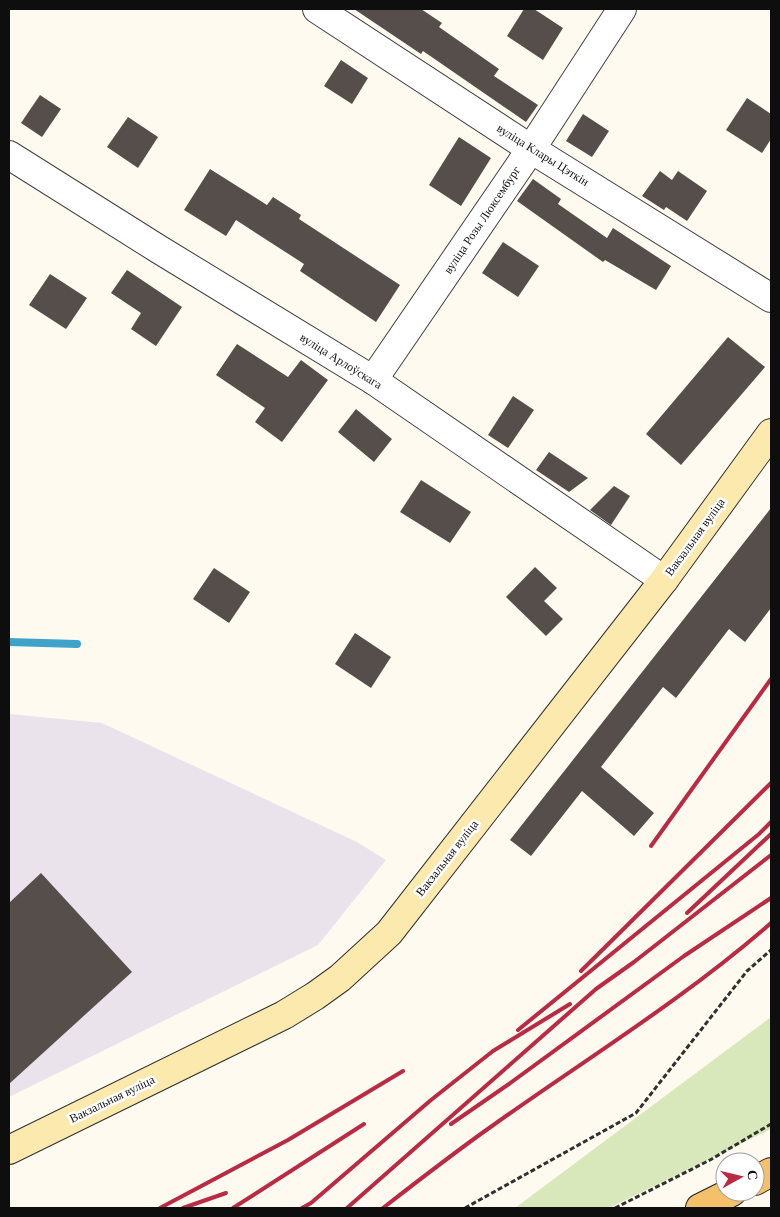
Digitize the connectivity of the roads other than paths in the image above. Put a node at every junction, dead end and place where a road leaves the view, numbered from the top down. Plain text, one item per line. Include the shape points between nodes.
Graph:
1 (317, 9) edge
2 (622, 9) edge
3 (531, 149) junction
4 (9, 155) edge
5 (771, 298) edge
6 (373, 380) junction
7 (771, 432) edge
8 (664, 580) junction
9 (9, 1150) edge
10 (715, 1200) edge
11 (700, 1208) edge

1 - 3 street, вуліца Клары Цэткін
2 - 3 street, вуліца Розы Люксембург
3 - 5 street, вуліца Клары Цэткін
3 - 6 street, вуліца Розы Люксембург
4 - 6 street, вуліца Арлоўскага
6 - 8 street, вуліца Арлоўскага
7 - 8 main road, Вакзальная вуліца
8 - 9 main road, Вакзальная вуліца via 389,933 340,978 284,1015
10 - 11 main road

